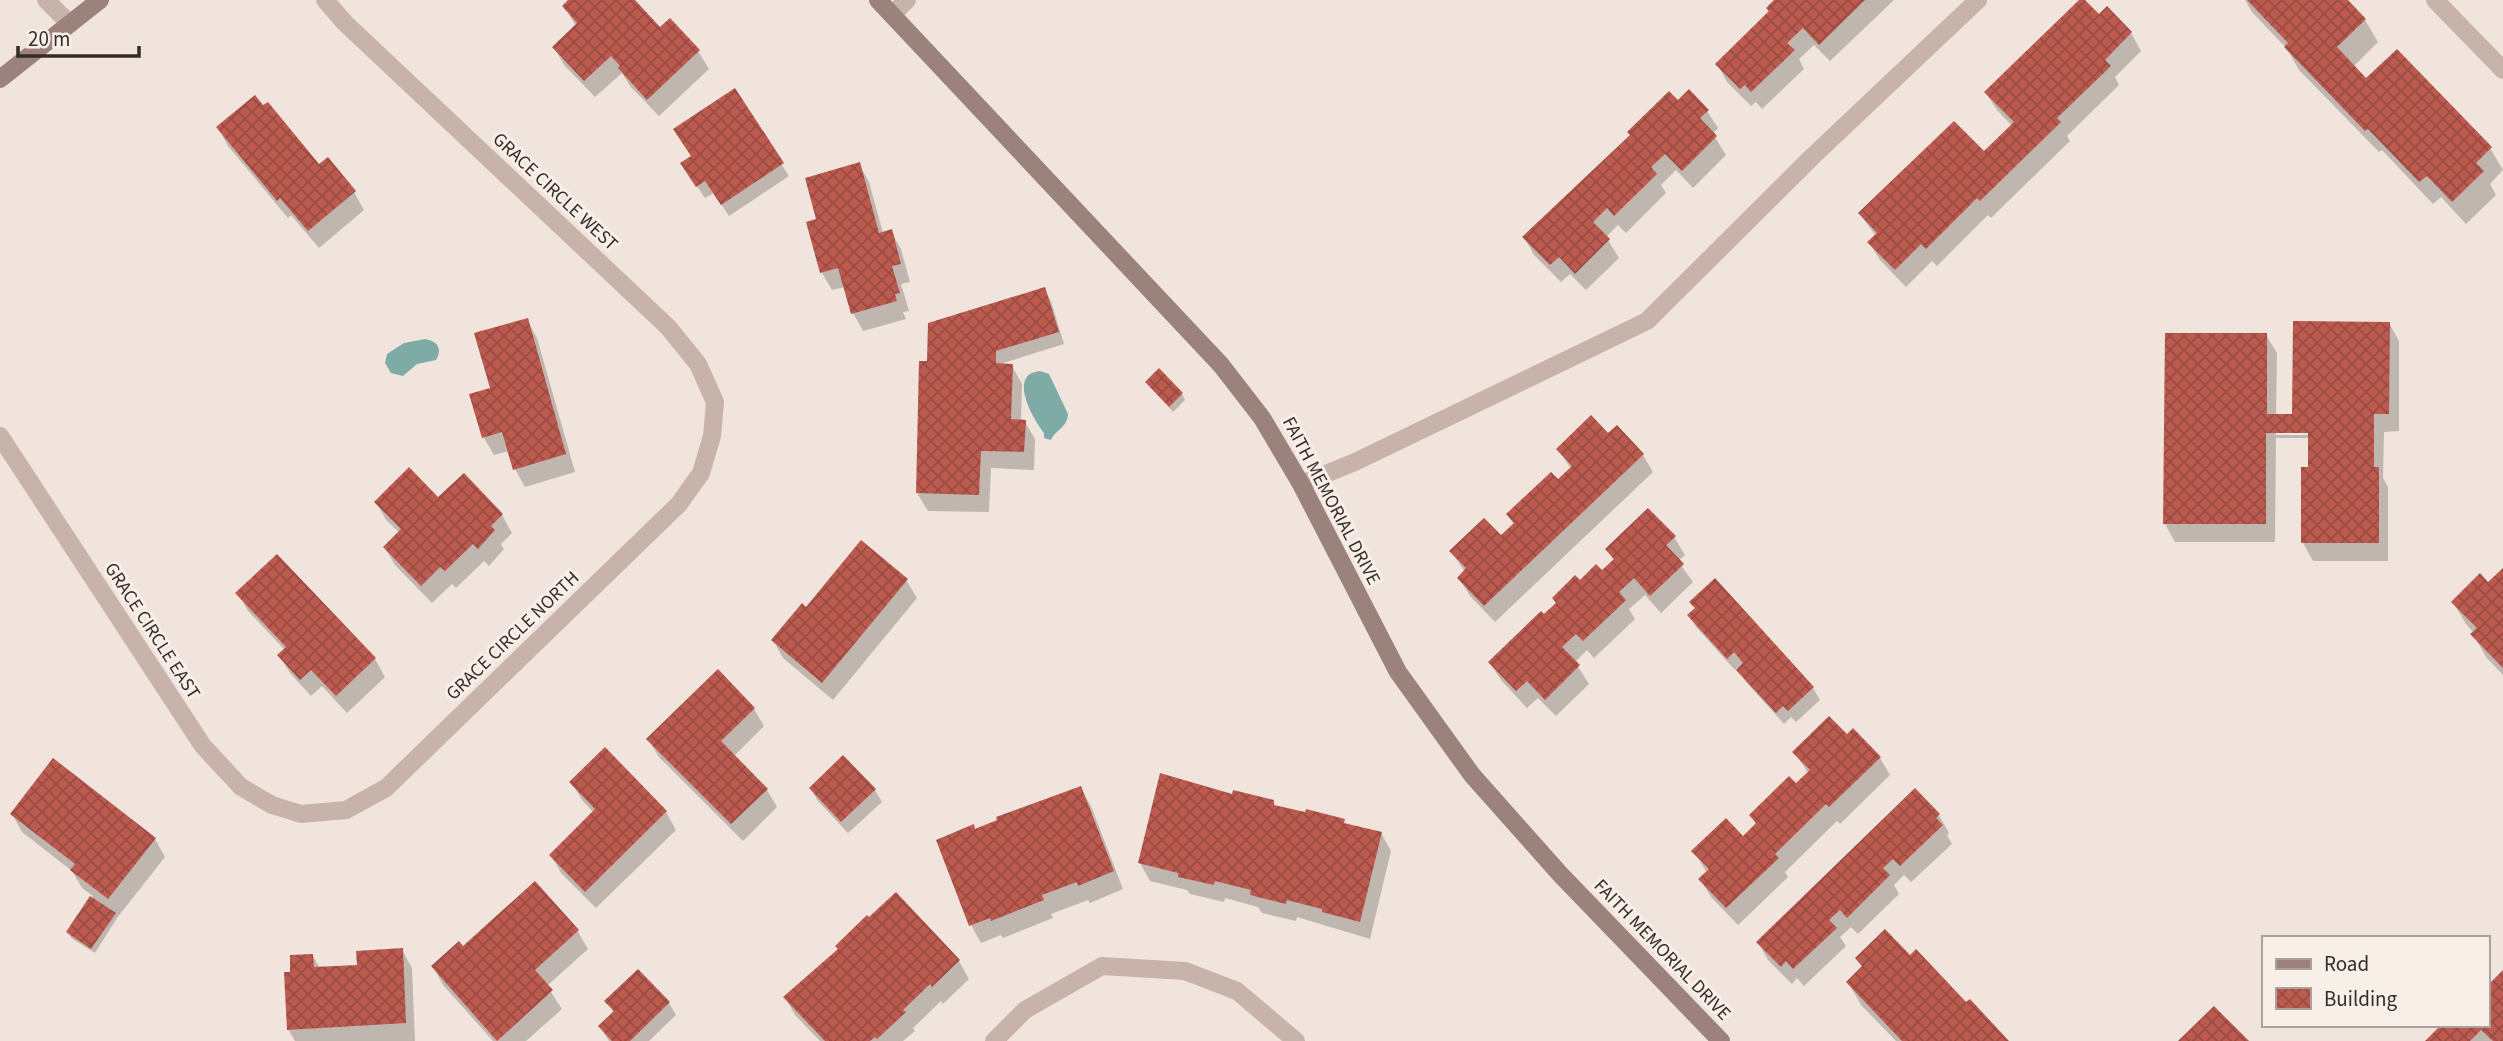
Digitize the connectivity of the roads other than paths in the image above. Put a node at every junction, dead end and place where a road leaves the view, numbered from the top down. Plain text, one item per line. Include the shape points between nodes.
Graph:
1 (46, 0) edge
2 (100, 0) edge
3 (326, 0) edge
4 (878, 0) edge
5 (907, 0) edge
6 (1979, 0) edge
7 (2435, 0) edge
8 (892, 15) junction
9 (70, 24) junction
10 (2503, 70) edge
11 (0, 79) edge
12 (0, 436) edge
13 (712, 436) joint
14 (1301, 484) junction
15 (300, 814) joint
16 (994, 1041) edge
17 (1296, 1041) edge
18 (1721, 1041) edge

1 - 9 street
2 - 9 street
3 - 13 street, GRACE CIRCLE WEST via 668,327 698,364 715,402
4 - 8 street, FAITH MEMORIAL DRIVE
5 - 8 street
6 - 14 street via 1647,321
7 - 10 street
8 - 14 street, FAITH MEMORIAL DRIVE via 1221,365 1262,418
9 - 11 street
12 - 15 street, GRACE CIRCLE EAST via 203,746 241,787 272,806
13 - 15 street, GRACE CIRCLE NORTH via 701,473 680,504 386,788 346,810
14 - 18 street, FAITH MEMORIAL DRIVE via 1398,672 1472,775
16 - 17 street via 1025,1010 1102,965 1185,971 1237,991

